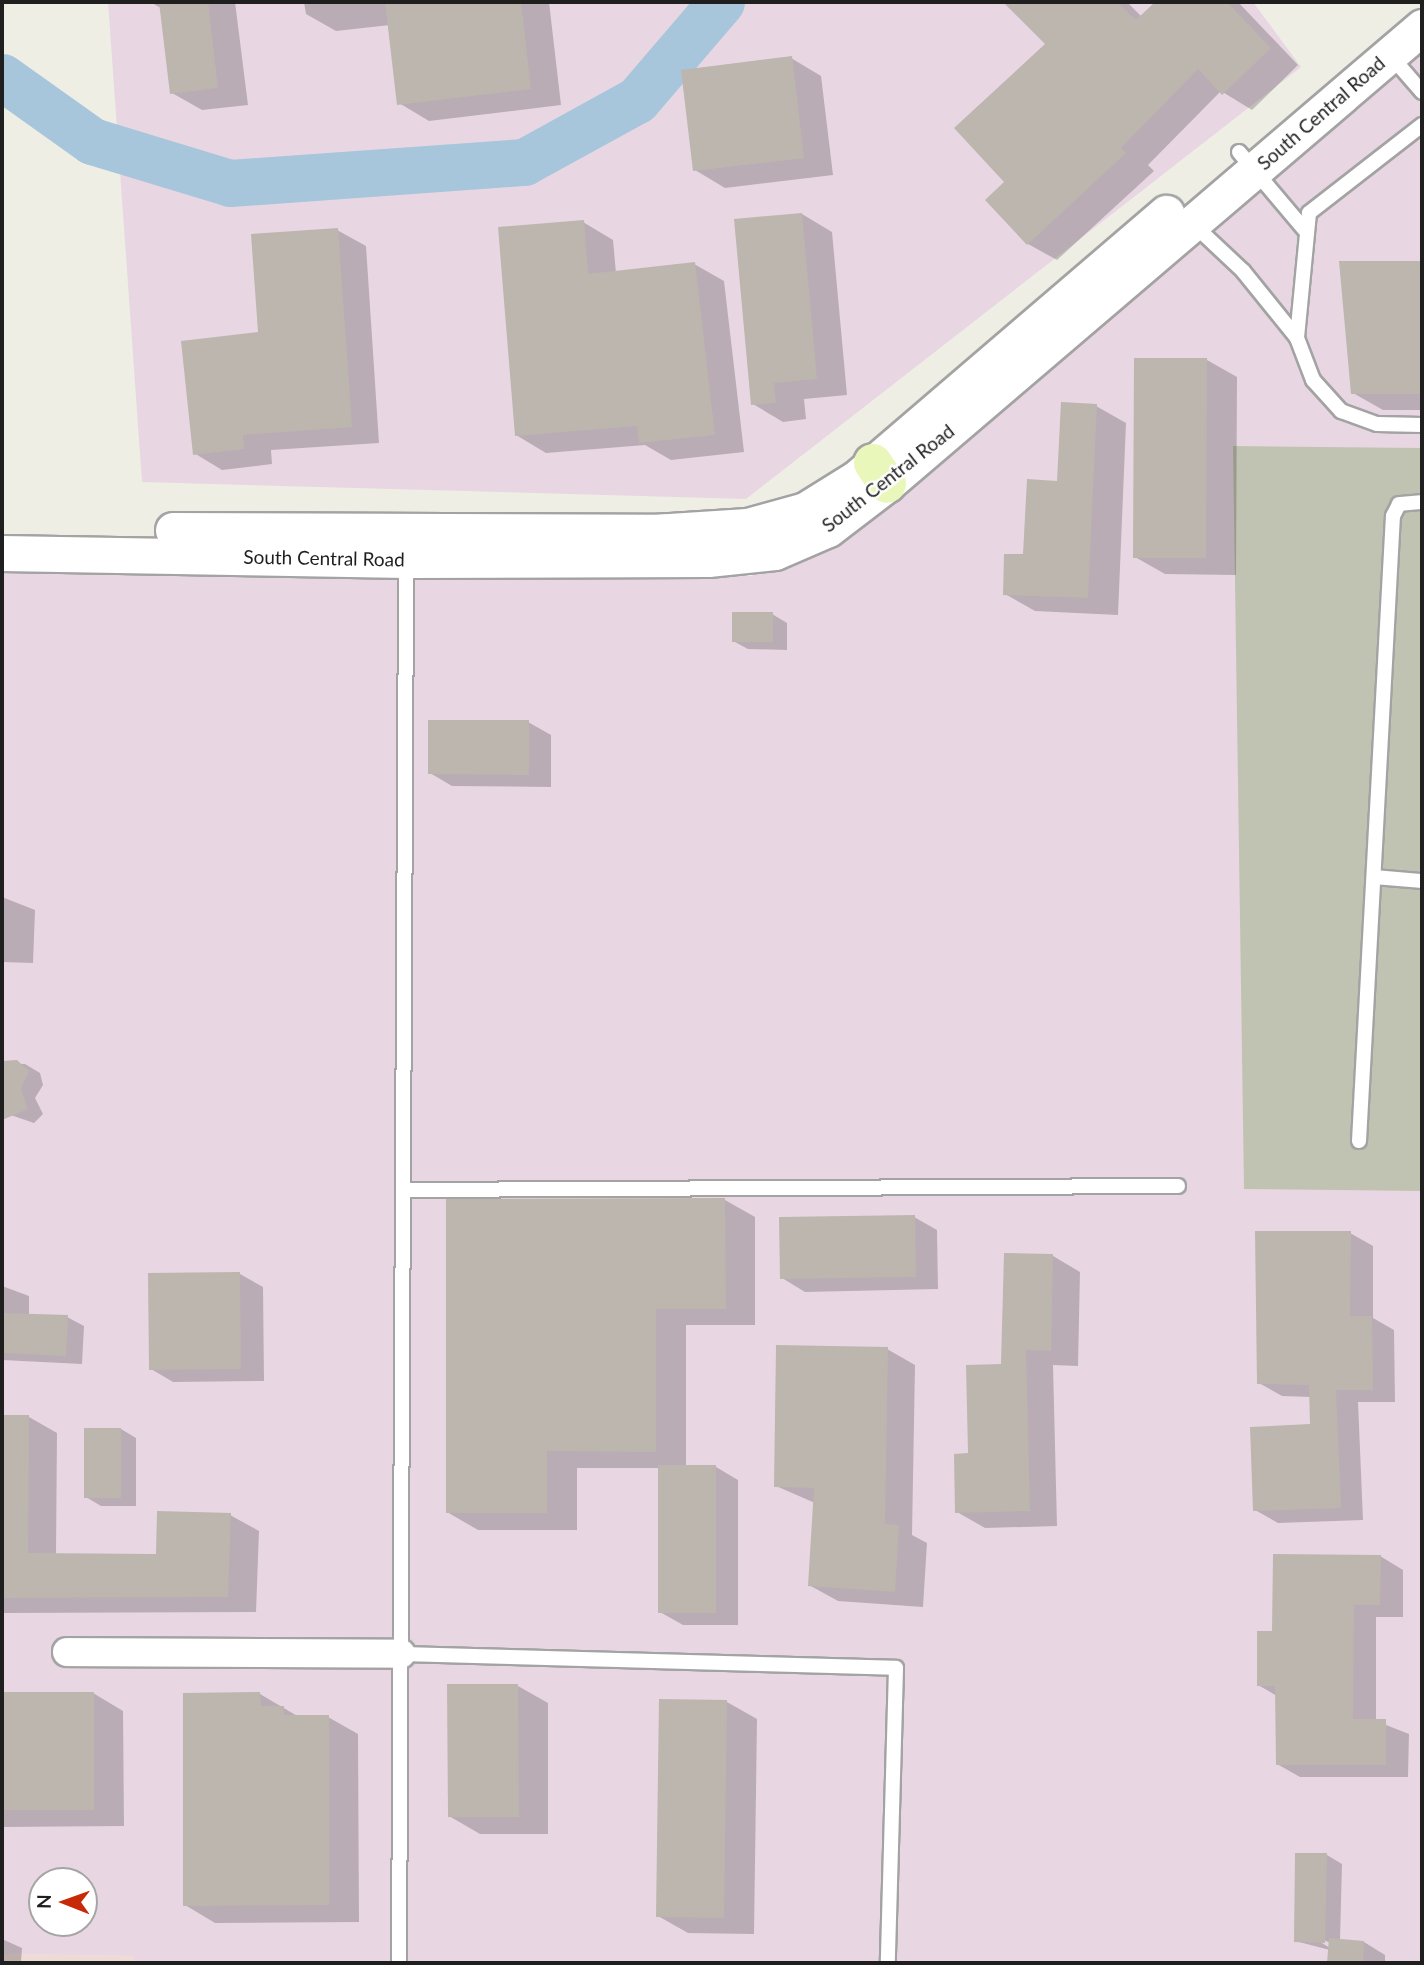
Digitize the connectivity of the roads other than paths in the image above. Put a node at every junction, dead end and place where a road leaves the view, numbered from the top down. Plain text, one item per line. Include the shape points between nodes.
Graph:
1 (1418, 2) edge
2 (1422, 27) edge
3 (1390, 55) junction
4 (1422, 92) edge
5 (1422, 125) edge
6 (1246, 162) junction
7 (1192, 223) junction
8 (1304, 229) junction
9 (1297, 338) junction
10 (1422, 425) edge
11 (880, 474) junction
12 (1422, 502) edge
13 (2, 529) edge
14 (406, 547) junction
15 (2, 553) edge
16 (1375, 877) junction
17 (1422, 881) edge
18 (1359, 1141) dead end
19 (1178, 1186) dead end
20 (404, 1190) junction
21 (67, 1653) dead end
22 (401, 1654) junction
23 (399, 1963) edge
24 (888, 1963) edge

1 - 6 street, South Central Road
2 - 3 street, South Central Road
3 - 4 lane
3 - 6 street, South Central Road
5 - 8 lane via 1318,202
6 - 7 street, South Central Road
6 - 8 lane
6 - 11 street, South Central Road
7 - 9 lane via 1243,271
7 - 11 street, South Central Road
8 - 9 lane
9 - 10 lane via 1313,380 1341,411 1377,424
11 - 14 street, South Central Road via 828,529 775,552 709,559
12 - 16 lane via 1399,504 1393,516
13 - 14 street, South Central Road
14 - 15 street, South Central Road
14 - 20 lane
16 - 17 lane
16 - 18 lane
19 - 20 lane
20 - 22 lane
21 - 22 street
22 - 23 lane
22 - 24 lane via 895,1668

